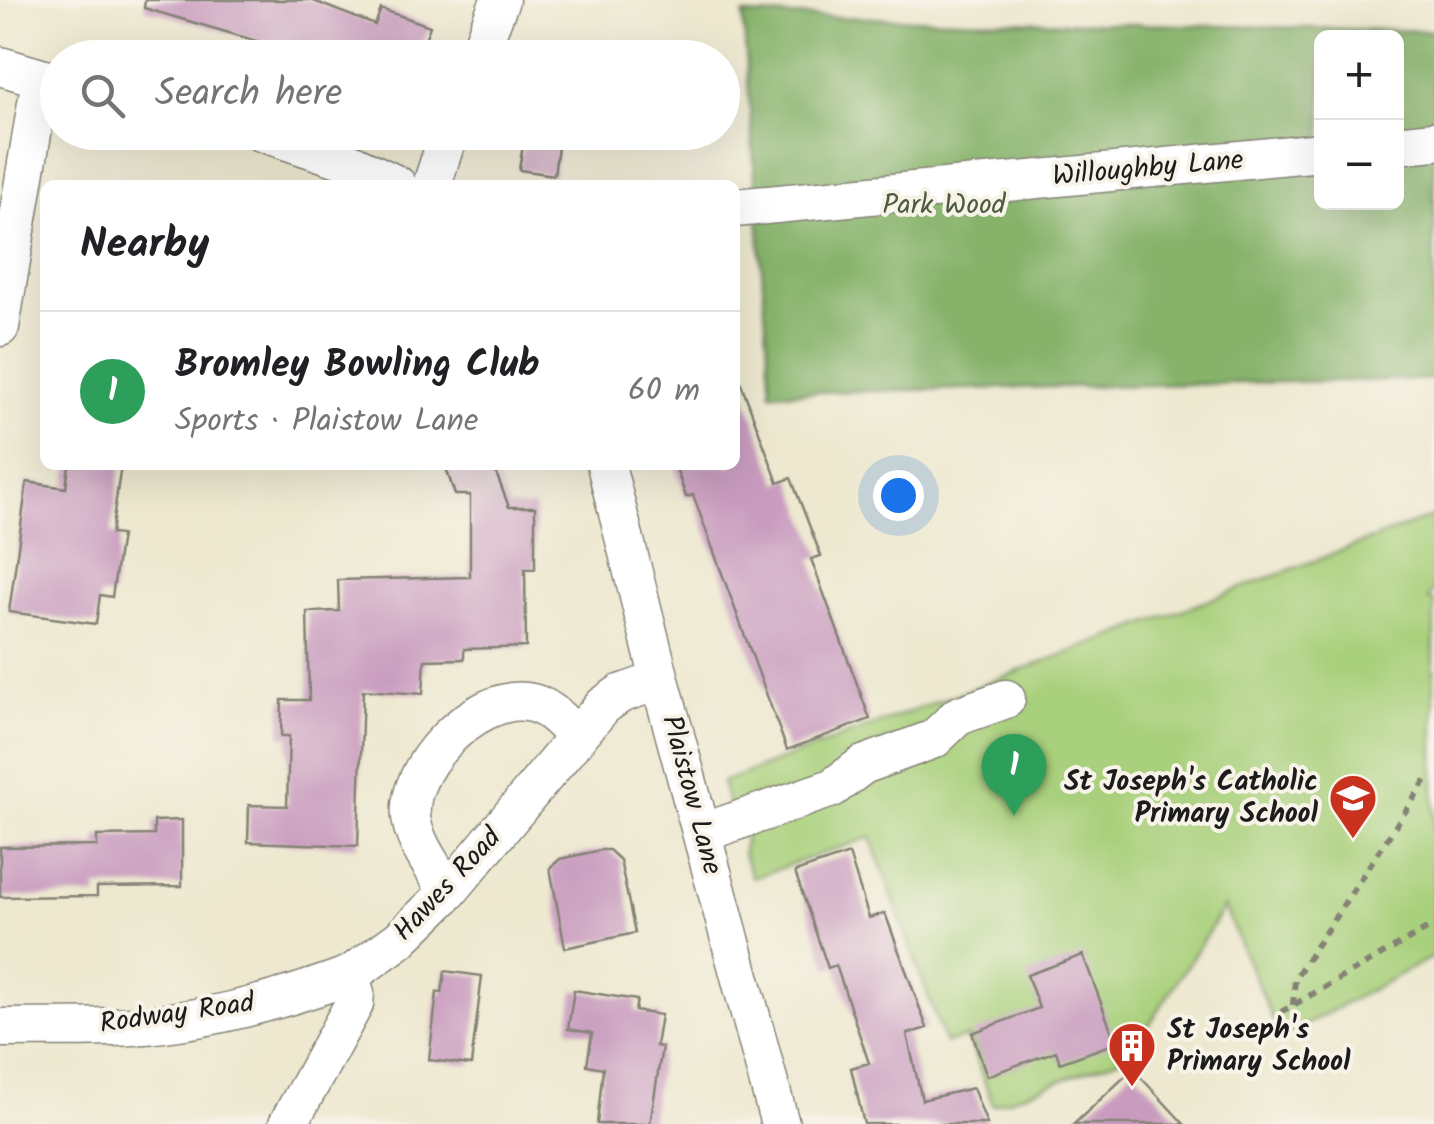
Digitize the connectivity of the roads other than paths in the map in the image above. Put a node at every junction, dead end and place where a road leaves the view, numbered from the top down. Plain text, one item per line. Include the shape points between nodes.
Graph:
1 (500, 0) edge
2 (484, 40) edge
3 (0, 66) edge
4 (40, 78) edge
5 (40, 126) edge
6 (1434, 141) edge
7 (1404, 144) edge
8 (315, 150) edge
9 (443, 150) edge
10 (1314, 153) edge
11 (387, 180) edge
12 (434, 180) edge
13 (740, 208) edge
14 (0, 326) edge
15 (607, 470) edge
16 (660, 680) junction
17 (1006, 698) dead end
18 (577, 737) junction
19 (702, 834) junction
20 (448, 892) junction
21 (350, 975) junction
22 (0, 1028) edge
23 (288, 1124) edge
24 (780, 1124) edge

1 - 2 street
3 - 4 street
5 - 14 street
6 - 7 street
8 - 11 street
9 - 12 street
10 - 13 street, Willoughby Lane
15 - 16 street, Plaistow Lane
16 - 18 street, Hawes Road via 602,706
16 - 19 street, Plaistow Lane
17 - 19 street via 958,716 934,738 863,765 832,788
18 - 20 street, Hawes Road
18 - 20 street via 546,707 498,704 454,731 430,758 414,789 411,822
19 - 24 street, Plaistow Lane
20 - 21 street, Hawes Road via 400,940
21 - 22 street, Rodway Road via 230,1012 133,1026
21 - 23 street via 354,1004

